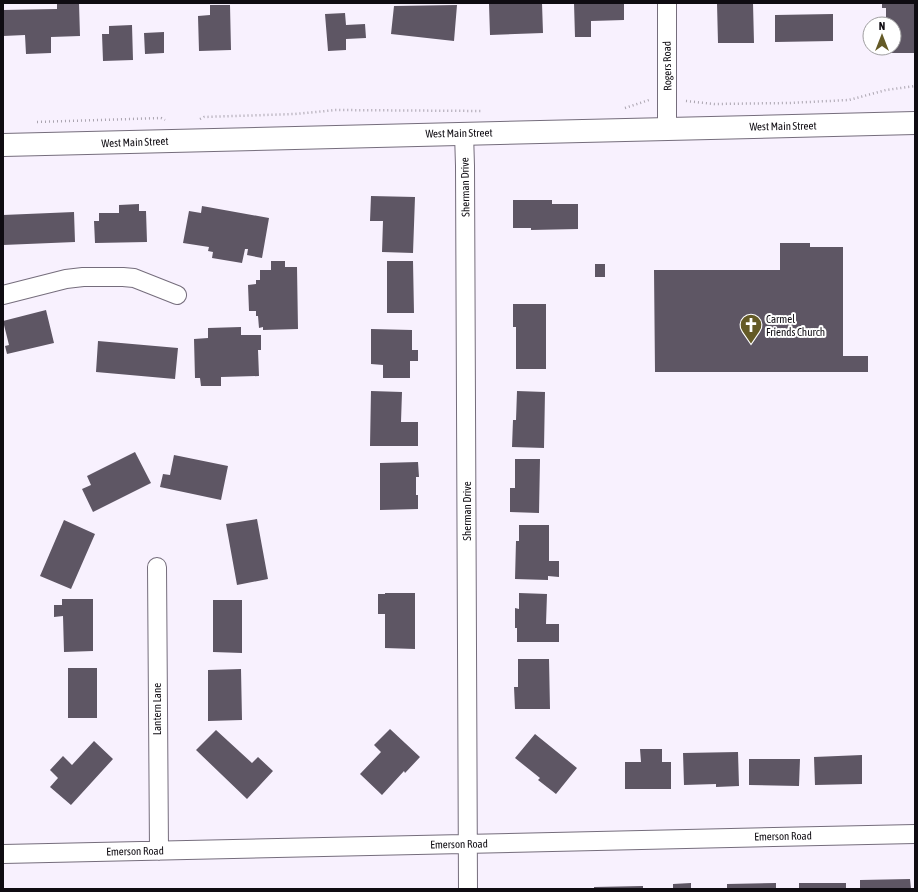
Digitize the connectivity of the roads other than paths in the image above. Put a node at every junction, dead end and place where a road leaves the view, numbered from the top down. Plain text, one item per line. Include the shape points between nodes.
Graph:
1 (666, 3) edge
2 (915, 123) edge
3 (667, 129) junction
4 (464, 133) junction
5 (3, 145) edge
6 (3, 295) edge
7 (177, 295) dead end
8 (156, 568) dead end
9 (915, 834) edge
10 (468, 844) junction
11 (159, 851) junction
12 (3, 854) edge
13 (468, 889) edge

1 - 3 street, Rogers Road
2 - 3 main road, West Main Street
3 - 4 main road, West Main Street
4 - 5 main road, West Main Street
4 - 10 street, Sherman Drive
6 - 7 street via 82,277 134,278
8 - 11 street, Lantern Lane
9 - 10 street, Emerson Road
10 - 11 street, Emerson Road
10 - 13 street, Sherman Drive
11 - 12 street, Emerson Road

